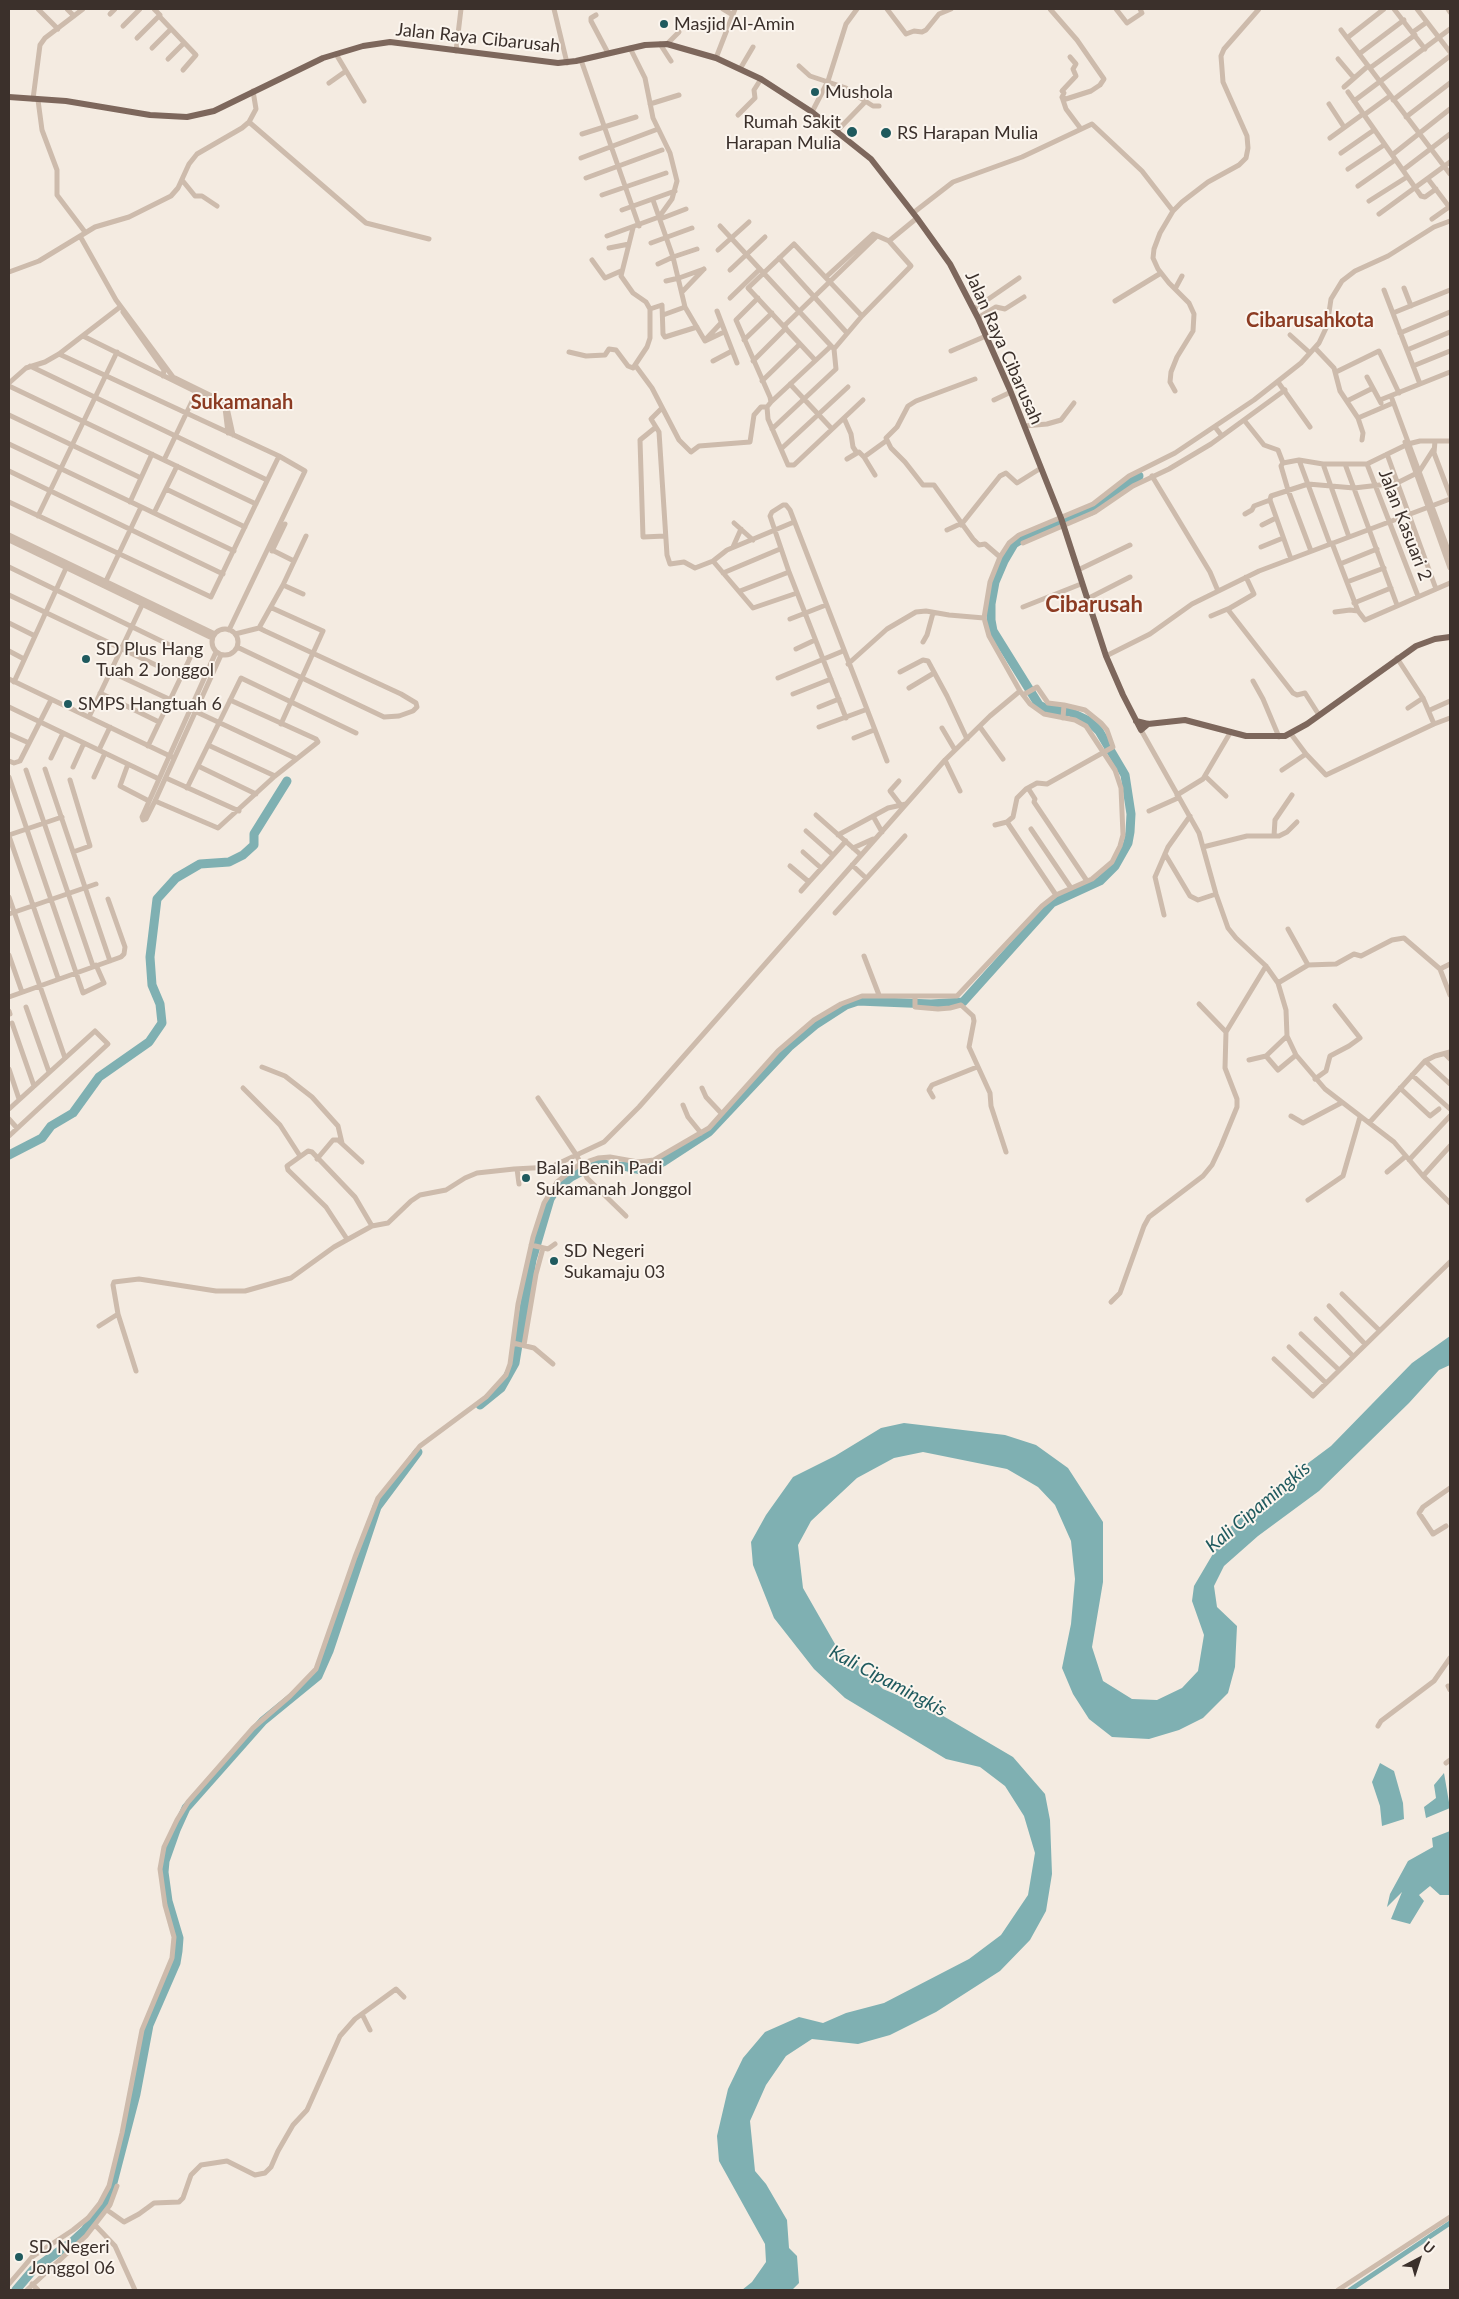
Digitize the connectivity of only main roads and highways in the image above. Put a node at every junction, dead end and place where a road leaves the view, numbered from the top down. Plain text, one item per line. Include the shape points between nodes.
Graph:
1 (9, 97) edge
2 (1450, 637) edge
3 (1136, 720) junction
4 (1148, 724) junction

1 - 3 main road, Jalan Raya Cibarusah via 66,101 179,117 214,111 336,54 390,42 567,63 663,44 716,58 761,79 812,112 877,165 950,264 1011,392 1062,522 1106,656
2 - 4 main road via 1427,642 1397,658 1291,734 1257,737 1185,720
3 - 4 main road
3 - 4 main road, Jalan Raya Cibarusah via 1141,730

